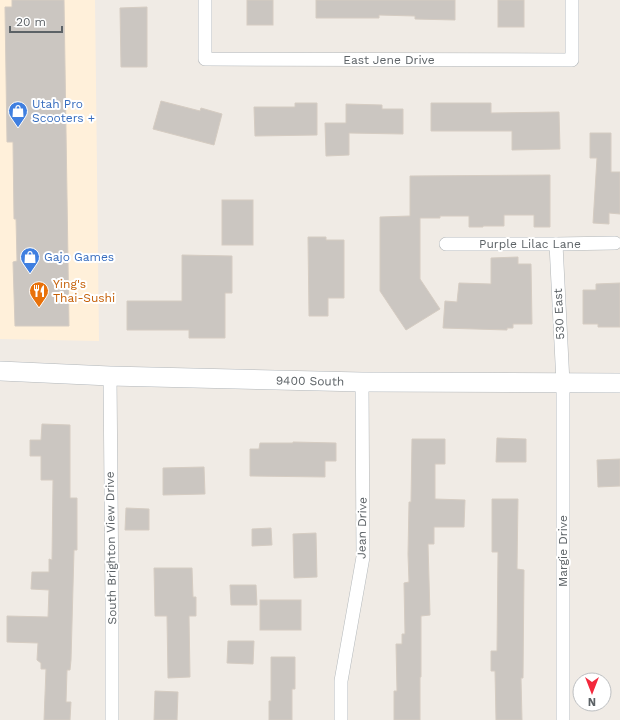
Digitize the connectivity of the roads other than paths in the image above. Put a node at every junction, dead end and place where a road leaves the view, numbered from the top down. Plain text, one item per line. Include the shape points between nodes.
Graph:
1 (205, 0) edge
2 (572, 0) edge
3 (614, 243) dead end
4 (446, 244) dead end
5 (556, 244) junction
6 (0, 372) edge
7 (110, 376) junction
8 (362, 382) junction
9 (563, 383) junction
10 (620, 383) edge
11 (112, 720) edge
12 (341, 720) edge
13 (563, 720) edge

1 - 2 street, East Jene Drive via 205,59 572,60
3 - 5 street, Purple Lilac Lane
4 - 5 street, Purple Lilac Lane
5 - 9 street, 530 East
6 - 7 street, 9400 South
7 - 8 street, 9400 South
7 - 11 street, South Brighton View Drive
8 - 9 street, 9400 South
8 - 12 street, Jean Drive via 363,557 341,681
9 - 10 street, 9400 South
9 - 13 street, Margie Drive

